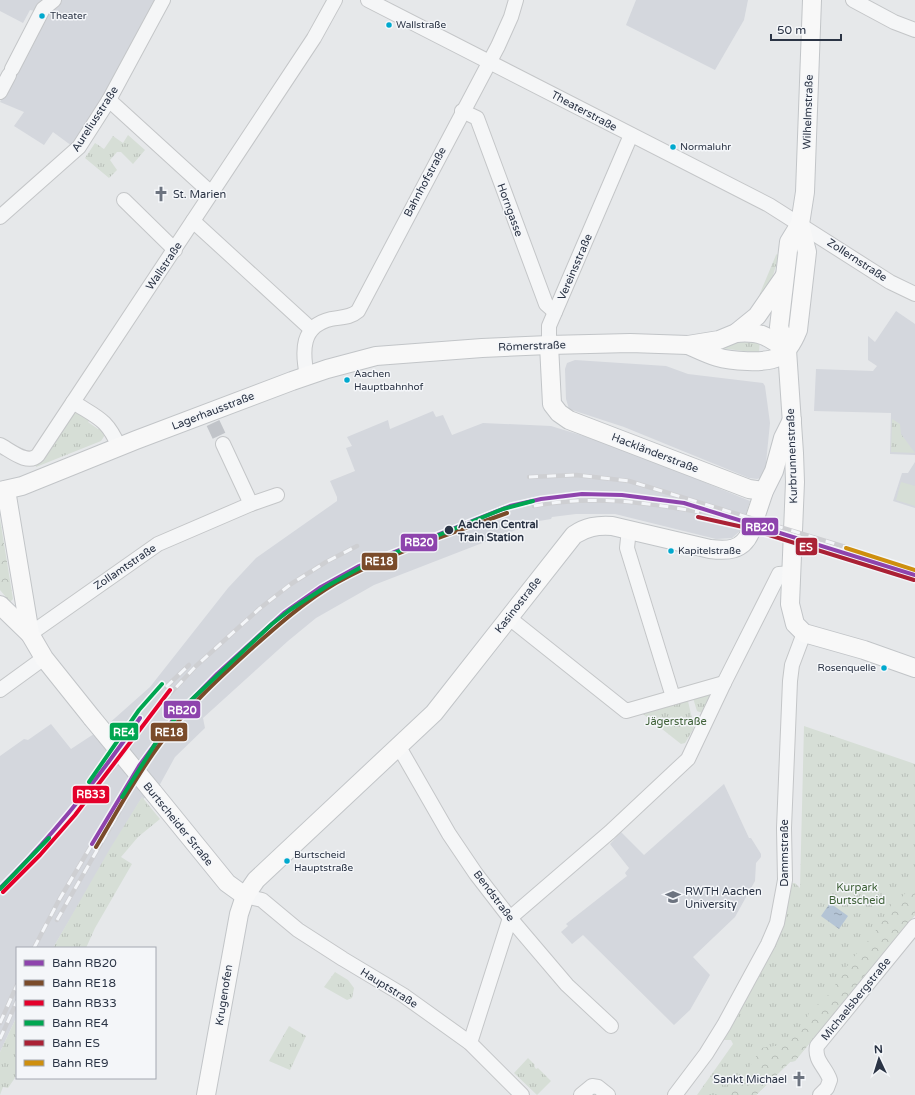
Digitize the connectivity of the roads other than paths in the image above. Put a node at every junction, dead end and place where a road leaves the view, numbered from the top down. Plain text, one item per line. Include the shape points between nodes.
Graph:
1 (54, 0) edge
2 (162, 0) edge
3 (335, 0) edge
4 (368, 0) edge
5 (516, 0) edge
6 (812, 0) edge
7 (853, 0) edge
8 (915, 30) edge
9 (489, 62) junction
10 (0, 92) edge
11 (109, 100) junction
12 (462, 111) junction
13 (631, 135) junction
14 (211, 193) junction
15 (124, 200) dead end
16 (0, 217) edge
17 (193, 221) junction
18 (800, 224) junction
19 (175, 250) junction
20 (784, 277) junction
21 (915, 294) edge
22 (555, 312) junction
23 (311, 329) junction
24 (736, 333) junction
25 (549, 345) junction
26 (688, 345) junction
27 (787, 350) junction
28 (307, 376) junction
29 (73, 402) junction
30 (552, 404) joint
31 (792, 420) junction
32 (0, 444) edge
33 (223, 444) tunnel mouth
34 (119, 447) junction
35 (3, 491) edge
36 (764, 491) junction
37 (277, 495) dead end
38 (251, 504) junction
39 (629, 529) junction
40 (791, 573) junction
41 (0, 605) edge
42 (508, 617) junction
43 (804, 633) junction
44 (30, 634) junction
45 (44, 658) junction
46 (915, 668) edge
47 (724, 683) junction
48 (0, 690) edge
49 (673, 697) junction
50 (399, 747) junction
51 (245, 896) junction
52 (510, 918) junction
53 (915, 926) edge
54 (611, 1026) dead end
55 (470, 1043) junction
56 (603, 1091) edge
57 (206, 1095) edge
58 (522, 1095) edge
59 (581, 1095) edge
60 (675, 1095) edge
61 (820, 1095) edge

1 - 10 street via 43,9
2 - 11 street, Aureliusstraße
3 - 14 street, Wallstraße via 314,38
4 - 9 street, Theaterstraße
5 - 9 street, Bahnhofstraße via 511,17
6 - 18 main road, Wilhelmstraße via 805,192
7 - 8 street
9 - 12 street, Bahnhofstraße
9 - 13 street, Theaterstraße
11 - 14 street
11 - 16 street, Aureliusstraße via 71,155
12 - 22 street, Horngasse via 478,118 546,304
12 - 23 street, Bahnhofstraße via 353,315 319,323
13 - 18 street, Theaterstraße
13 - 22 street, Vereinsstraße
14 - 17 street, Wallstraße
15 - 19 street
17 - 19 street, Wallstraße
17 - 23 street
18 - 20 main road, Kurbrunnenstraße via 789,242
18 - 21 street, Zollernstraße via 890,282
18 - 27 main road via 807,252 798,330
19 - 29 street, Wallstraße
20 - 24 main road via 762,310
20 - 27 main road, Kurbrunnenstraße via 780,327
22 - 25 street, Vereinsstraße via 548,326
23 - 28 street via 303,352
24 - 26 main road, Römerstraße via 719,340
24 - 27 main road via 765,335
25 - 26 main road, Römerstraße
25 - 28 main road, Römerstraße via 376,356
25 - 30 main road, Vereinsstraße
26 - 27 main road, Römerstraße via 717,357 763,361 778,357
27 - 31 main road, Kurbrunnenstraße
28 - 34 main road, Lagerhausstraße via 211,418
29 - 32 street, Wallstraße via 36,458 23,458
29 - 34 street via 106,423
30 - 36 main road, Hackländerstraße via 569,420 749,489
31 - 36 main road, Kasinostraße
31 - 40 main road, Kurbrunnenstraße via 795,482
33 - 38 street
34 - 35 main road, Lagerhausstraße via 22,486
35 - 44 main road, Burtscheider Straße
36 - 39 main road, Kasinostraße via 747,540 733,550 710,549
37 - 38 street, Zollamtstraße
38 - 44 street, Zollamtstraße via 158,544
39 - 42 main road, Kasinostraße via 598,525 583,529 574,535
39 - 49 street via 627,548
40 - 43 main road, Kurbrunnenstraße via 792,618
40 - 47 street via 779,574
41 - 44 main road
42 - 49 street via 626,711
42 - 50 main road, Kasinostraße via 434,713
43 - 46 main road
43 - 60 street, Dammstraße via 792,665 790,680 784,828 785,880 777,923 724,1025
44 - 45 main road, Burtscheider Straße
45 - 48 street
45 - 51 main road, Burtscheider Straße, bridge via 227,883
47 - 49 street
47 - 52 street via 688,759 610,832
50 - 51 main road, Kasinostraße via 256,880
50 - 52 street, Bendstraße via 449,834
51 - 55 street, Hauptstraße via 265,902 298,930 343,960 403,994
51 - 57 main road, Krugenofen via 231,949
52 - 54 street, Bendstraße via 567,985
52 - 55 street
53 - 61 street, Michaelsbergstraße via 817,1046 818,1060 830,1080
55 - 58 street, Hauptstraße
56 - 59 street via 592,1086

